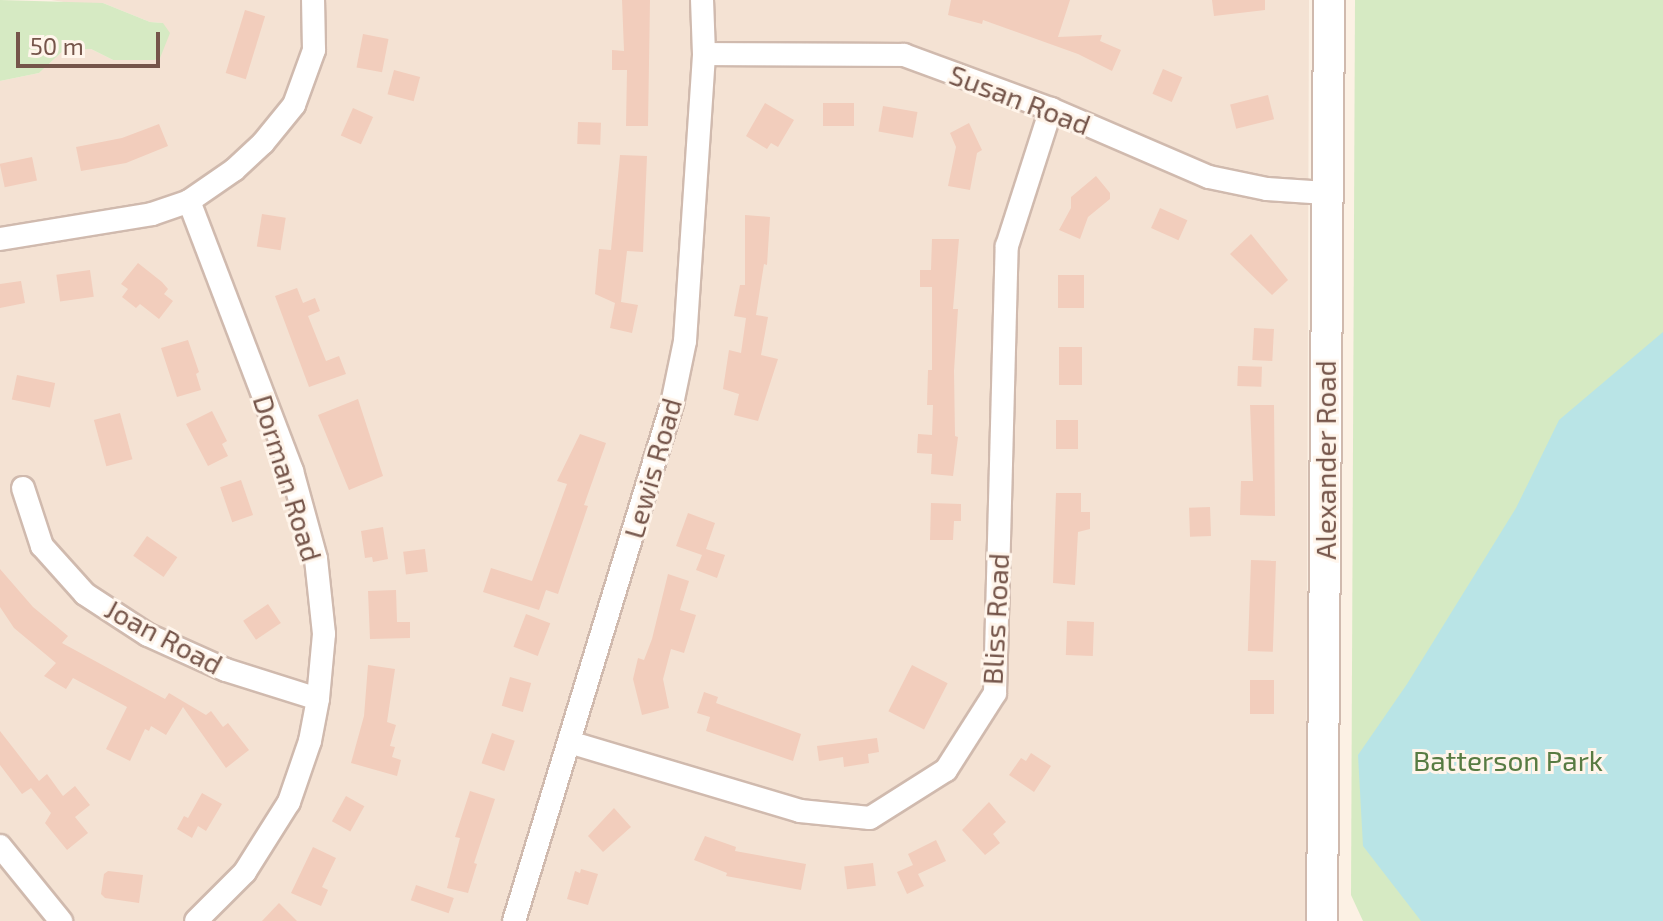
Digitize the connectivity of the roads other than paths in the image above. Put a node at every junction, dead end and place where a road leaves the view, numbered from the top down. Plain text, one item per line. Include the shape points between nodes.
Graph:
1 (313, 0) edge
2 (702, 0) edge
3 (1329, 0) edge
4 (704, 54) junction
5 (1051, 109) junction
6 (1326, 193) junction
7 (189, 201) junction
8 (0, 239) edge
9 (23, 488) dead end
10 (318, 699) junction
11 (569, 742) junction
12 (0, 846) edge
13 (61, 921) edge
14 (196, 921) edge
15 (514, 921) edge
16 (1322, 921) edge

1 - 7 street via 314,50 294,105 263,143
2 - 4 street, Lewis Road
3 - 6 street, Alexander Road
4 - 5 street, Susan Road via 904,55
4 - 11 street, Lewis Road via 685,341 672,404
5 - 6 street, Susan Road via 1209,177 1267,189
5 - 11 street, Bliss Road via 1007,246 995,693 946,770 870,818 800,811
6 - 16 street, Alexander Road
7 - 8 street via 152,214
7 - 10 street, Dorman Road via 292,471 316,559 324,634
9 - 10 street, Joan Road via 42,546 85,594 174,647
10 - 14 street, Dorman Road via 289,802 245,872
11 - 15 street, Lewis Road
12 - 13 street

